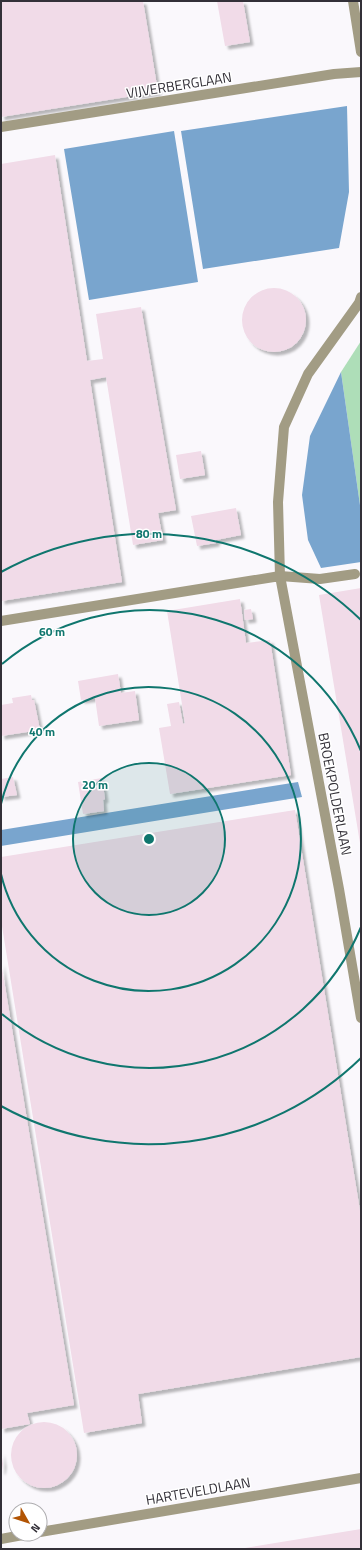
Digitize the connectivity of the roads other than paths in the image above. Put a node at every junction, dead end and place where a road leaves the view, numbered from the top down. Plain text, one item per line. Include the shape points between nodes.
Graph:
1 (352, 1) edge
2 (361, 52) edge
3 (361, 72) edge
4 (1, 127) edge
5 (361, 297) edge
6 (355, 574) dead end
7 (280, 576) junction
8 (1, 621) edge
9 (361, 1018) edge
10 (361, 1478) edge
11 (48, 1531) edge

1 - 2 street
3 - 4 street, VIJVERBERGLAAN via 334,74
5 - 7 street, BROEKPOLDERLAAN via 308,374 284,427 278,502
6 - 7 street via 320,579
7 - 8 street
7 - 9 street, BROEKPOLDERLAAN
10 - 11 street, HARTEVELDLAAN

